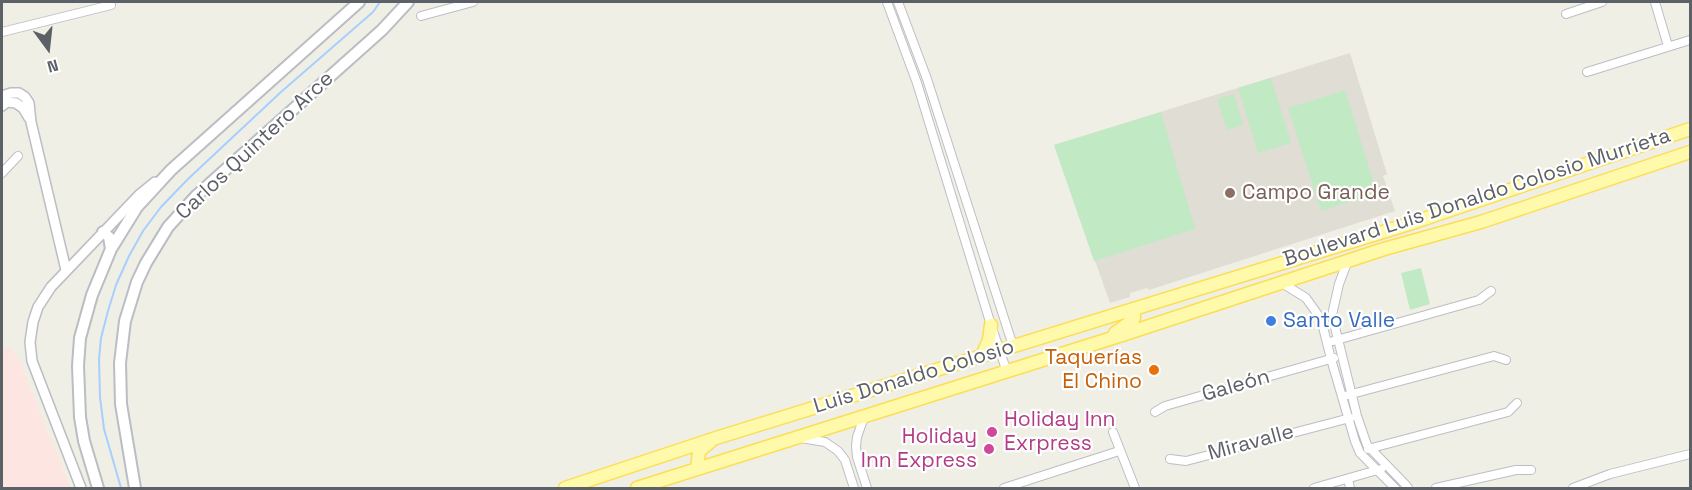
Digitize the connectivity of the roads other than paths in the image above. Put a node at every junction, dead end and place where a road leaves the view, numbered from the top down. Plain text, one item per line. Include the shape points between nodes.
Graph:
1 (359, 2) edge
2 (408, 2) edge
3 (468, 2) edge
4 (887, 2) edge
5 (898, 2) edge
6 (1602, 2) edge
7 (1655, 2) edge
8 (111, 5) dead end
9 (1566, 14) dead end
10 (422, 16) dead end
11 (2, 32) edge
12 (1690, 40) edge
13 (1668, 46) junction
14 (1587, 72) dead end
15 (927, 79) junction
16 (917, 83) junction
17 (3, 95) edge
18 (2, 106) edge
19 (31, 122) junction
20 (1690, 129) edge
21 (1690, 147) edge
22 (1690, 152) edge
23 (18, 156) dead end
24 (1666, 160) junction
25 (1592, 161) junction
26 (171, 170) junction
27 (2, 173) edge
28 (1572, 191) junction
29 (969, 210) junction
30 (957, 214) junction
31 (1412, 223) junction
32 (103, 232) junction
33 (1401, 244) junction
34 (111, 249) junction
35 (1348, 260) junction
36 (1264, 268) joint
37 (66, 270) junction
38 (1275, 284) junction
39 (1491, 291) dead end
40 (1176, 295) junction
41 (1133, 309) junction
42 (1332, 315) junction
43 (1322, 319) junction
44 (1157, 324) junction
45 (991, 325) junction
46 (1111, 339) junction
47 (1337, 340) junction
48 (1328, 343) junction
49 (1013, 346) junction
50 (1000, 351) junction
51 (982, 356) junction
52 (1342, 356) junction
53 (1331, 359) junction
54 (1506, 360) dead end
55 (1007, 372) junction
56 (1352, 394) junction
57 (1342, 397) junction
58 (1517, 403) dead end
59 (1155, 412) dead end
60 (1357, 416) junction
61 (864, 417) junction
62 (1347, 418) junction
63 (1113, 432) dead end
64 (716, 438) junction
65 (800, 438) junction
66 (1370, 449) junction
67 (1119, 451) junction
68 (1360, 453) junction
69 (1690, 454) edge
70 (1170, 459) dead end
71 (1387, 465) junction
72 (697, 469) junction
73 (1378, 470) junction
74 (1531, 470) dead end
75 (1348, 479) junction
76 (81, 489) edge
77 (98, 489) edge
78 (135, 489) edge
79 (565, 489) edge
80 (637, 489) edge
81 (854, 489) edge
82 (867, 489) edge
83 (1004, 489) edge
84 (1135, 489) edge
85 (1314, 489) edge
86 (1350, 489) edge
87 (1395, 489) edge
88 (1408, 489) edge
89 (1436, 489) edge
90 (1573, 489) edge

1 - 26 main road, Carlos Quintero Arce
2 - 78 main road, Carlos Quintero Arce via 382,30 196,196 168,227 146,263 121,342 121,404
3 - 10 street
4 - 16 street
5 - 15 street
6 - 9 street
7 - 13 street
8 - 11 street
12 - 13 street
13 - 14 street
15 - 16 street
15 - 29 street
16 - 30 street
17 - 19 street via 19,93 25,97
18 - 19 street via 7,102 19,104
19 - 37 street
20 - 25 main road, Boulevard Luis Donaldo Colosio Murrieta
21 - 24 main road
22 - 24 main road, Boulevard Luis Donaldo Colosio Murrieta
23 - 27 street
24 - 28 main road, Boulevard Luis Donaldo Colosio Murrieta
25 - 28 main road via 1594,173
25 - 31 main road, Boulevard Luis Donaldo Colosio Murrieta
26 - 32 street via 139,195
26 - 34 main road, Carlos Quintero Arce via 137,207
28 - 33 main road, Boulevard Luis Donaldo Colosio Murrieta
29 - 30 street
29 - 49 street
30 - 45 street
31 - 33 main road via 1402,232
31 - 36 main road, Boulevard Luis Donaldo Colosio Murrieta
32 - 34 main road via 109,237
32 - 37 street
33 - 35 main road, Boulevard Luis Donaldo Colosio Murrieta
34 - 77 main road, Carlos Quintero Arce via 92,295 80,338 78,366 84,441
35 - 38 main road, Boulevard Luis Donaldo Colosio Murrieta
35 - 42 street
36 - 40 main road, Luis Donaldo Colosio
37 - 76 street via 38,307 31,354
38 - 43 street via 1306,298
38 - 44 main road, Luis Donaldo Colosio
39 - 47 street via 1479,300
40 - 41 main road, Luis Donaldo Colosio
40 - 44 main road via 1156,310
41 - 46 main road via 1133,320
41 - 49 main road, Luis Donaldo Colosio
42 - 43 street
42 - 47 street
43 - 48 street
44 - 46 main road, Luis Donaldo Colosio
45 - 50 street
45 - 51 main road
46 - 55 main road, Luis Donaldo Colosio
47 - 48 street
47 - 52 street
48 - 53 street
49 - 50 main road, Luis Donaldo Colosio
50 - 51 main road, Luis Donaldo Colosio
50 - 55 street
51 - 64 main road, Luis Donaldo Colosio
52 - 53 street, Galeón
52 - 56 street
53 - 57 street
53 - 59 street, Galeón
54 - 56 street via 1494,356
55 - 61 main road, Luis Donaldo Colosio
56 - 57 street
56 - 60 street
57 - 62 street
58 - 66 street via 1508,412
60 - 62 street, Miravalle
60 - 66 street
61 - 65 main road, Luis Donaldo Colosio
61 - 82 street via 856,446
62 - 68 street
62 - 70 street, Miravalle via 1186,461
63 - 67 street
64 - 72 main road via 699,451
64 - 79 main road, Luis Donaldo Colosio
65 - 72 main road, Luis Donaldo Colosio
65 - 81 street via 825,442 843,455
66 - 68 street
66 - 71 street
67 - 83 street
67 - 84 street
68 - 73 street
69 - 90 street via 1610,474
71 - 73 street
71 - 88 street
72 - 80 main road, Luis Donaldo Colosio
73 - 75 street
73 - 87 street
74 - 89 street
75 - 85 street
75 - 86 street

